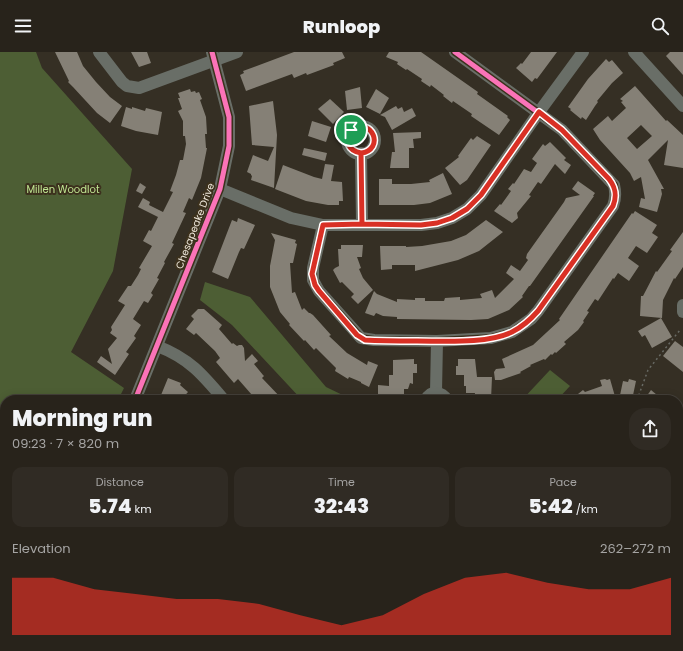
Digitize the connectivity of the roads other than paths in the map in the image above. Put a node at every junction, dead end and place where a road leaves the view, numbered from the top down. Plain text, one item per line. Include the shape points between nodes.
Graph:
1 (98, 52) edge
2 (237, 52) edge
3 (455, 52) edge
4 (583, 52) edge
5 (634, 52) edge
6 (213, 56) edge
7 (683, 106) edge
8 (539, 112) junction
9 (361, 153) dead end
10 (220, 189) junction
11 (362, 224) junction
12 (323, 225) junction
13 (683, 305) edge
14 (683, 312) edge
15 (437, 341) junction
16 (157, 346) junction
17 (436, 392) junction
18 (137, 395) edge
19 (220, 395) edge
20 (430, 395) edge
21 (442, 395) edge

1 - 6 street via 122,82 127,86 139,88
2 - 6 street
3 - 8 street
4 - 8 street
5 - 7 street
6 - 10 street, Chesapeake Drive via 229,117 229,146
8 - 11 street via 481,195 467,209 437,223
8 - 15 street via 575,142 614,185 616,199 613,206 538,311 522,326 491,338
9 - 11 street
10 - 12 street via 292,218
10 - 16 street, Chesapeake Drive
11 - 12 street
12 - 15 street via 313,268 313,280 319,291 357,335 365,340
13 - 14 street
15 - 17 street
16 - 18 street, Chesapeake Drive
16 - 19 street via 171,351 196,368
17 - 20 street
17 - 21 street

